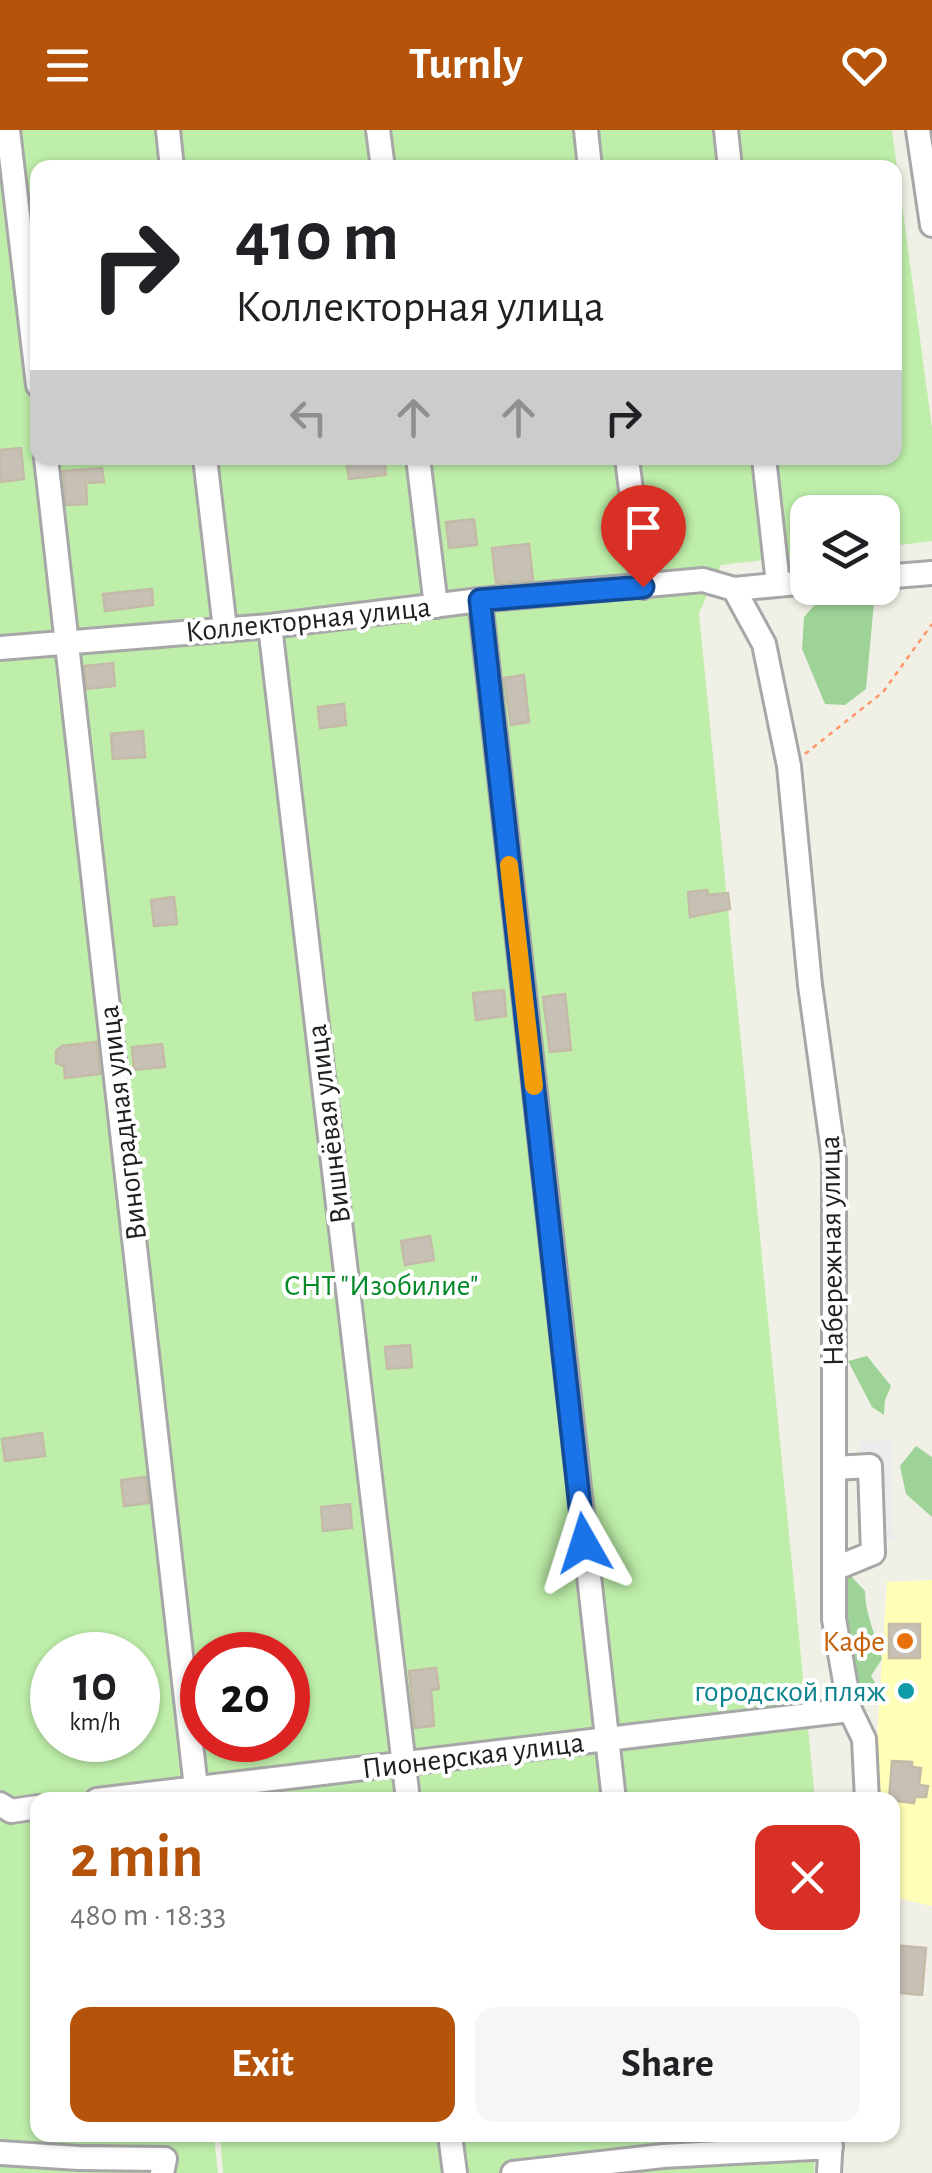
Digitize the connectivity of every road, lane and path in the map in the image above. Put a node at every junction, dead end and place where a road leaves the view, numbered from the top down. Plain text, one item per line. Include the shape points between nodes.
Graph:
1 (8, 130) edge
2 (168, 130) edge
3 (378, 130) edge
4 (586, 130) edge
5 (726, 130) edge
6 (918, 130) edge
7 (171, 160) edge
8 (382, 160) edge
9 (589, 160) edge
10 (729, 160) edge
11 (932, 225) edge
12 (30, 316) edge
13 (47, 465) edge
14 (206, 465) edge
15 (419, 465) edge
16 (627, 465) edge
17 (765, 465) edge
18 (932, 573) edge
19 (900, 575) edge
20 (790, 583) edge
21 (778, 584) junction
22 (643, 587) junction
23 (734, 589) junction
24 (480, 600) junction
25 (436, 606) junction
26 (932, 624) edge
27 (270, 626) junction
28 (225, 628) junction
29 (67, 640) junction
30 (0, 648) edge
31 (789, 766) junction
32 (834, 1468) junction
33 (834, 1569) junction
34 (850, 1710) junction
35 (606, 1739) junction
36 (403, 1763) junction
37 (196, 1788) junction
38 (163, 1792) edge
39 (407, 1792) edge
40 (613, 1792) edge
41 (866, 1792) edge
42 (0, 1804) edge
43 (30, 1808) edge
44 (451, 2142) edge
45 (797, 2142) edge
46 (831, 2142) edge
47 (661, 2146) edge
48 (0, 2153) edge
49 (162, 2173) edge
50 (455, 2173) edge
51 (513, 2173) edge
52 (829, 2173) edge

1 - 12 street
2 - 7 street
3 - 8 street
4 - 9 street
5 - 10 street
6 - 11 street
13 - 29 street, Виноградная улица
14 - 28 street
15 - 25 street
16 - 22 street
17 - 21 street
18 - 19 street
20 - 21 street, Коллекторная улица
21 - 23 street, Коллекторная улица
22 - 23 street, Коллекторная улица via 703,580
22 - 24 street, Коллекторная улица
23 - 31 street, Набережная улица via 764,644
24 - 25 street, Коллекторная улица
24 - 35 street
25 - 27 street, Коллекторная улица
26 - 31 path via 884,692
27 - 28 street, Коллекторная улица
27 - 36 street, Вишнёвая улица
28 - 29 street, Коллекторная улица
29 - 30 street, Коллекторная улица
29 - 37 street, Виноградная улица
31 - 32 street, Набережная улица via 834,1159
32 - 33 street, Набережная улица
32 - 33 street via 870,1466 873,1553
33 - 34 street, Набережная улица via 834,1619
34 - 35 street, Пионерская улица
34 - 41 street, Набережная улица via 864,1738
35 - 36 street, Пионерская улица
35 - 40 street
36 - 37 street, Пионерская улица
36 - 39 street, Вишнёвая улица
37 - 38 street, Пионерская улица
42 - 43 street
44 - 50 street
45 - 47 street
46 - 52 street
47 - 51 street
48 - 49 street via 165,2159

